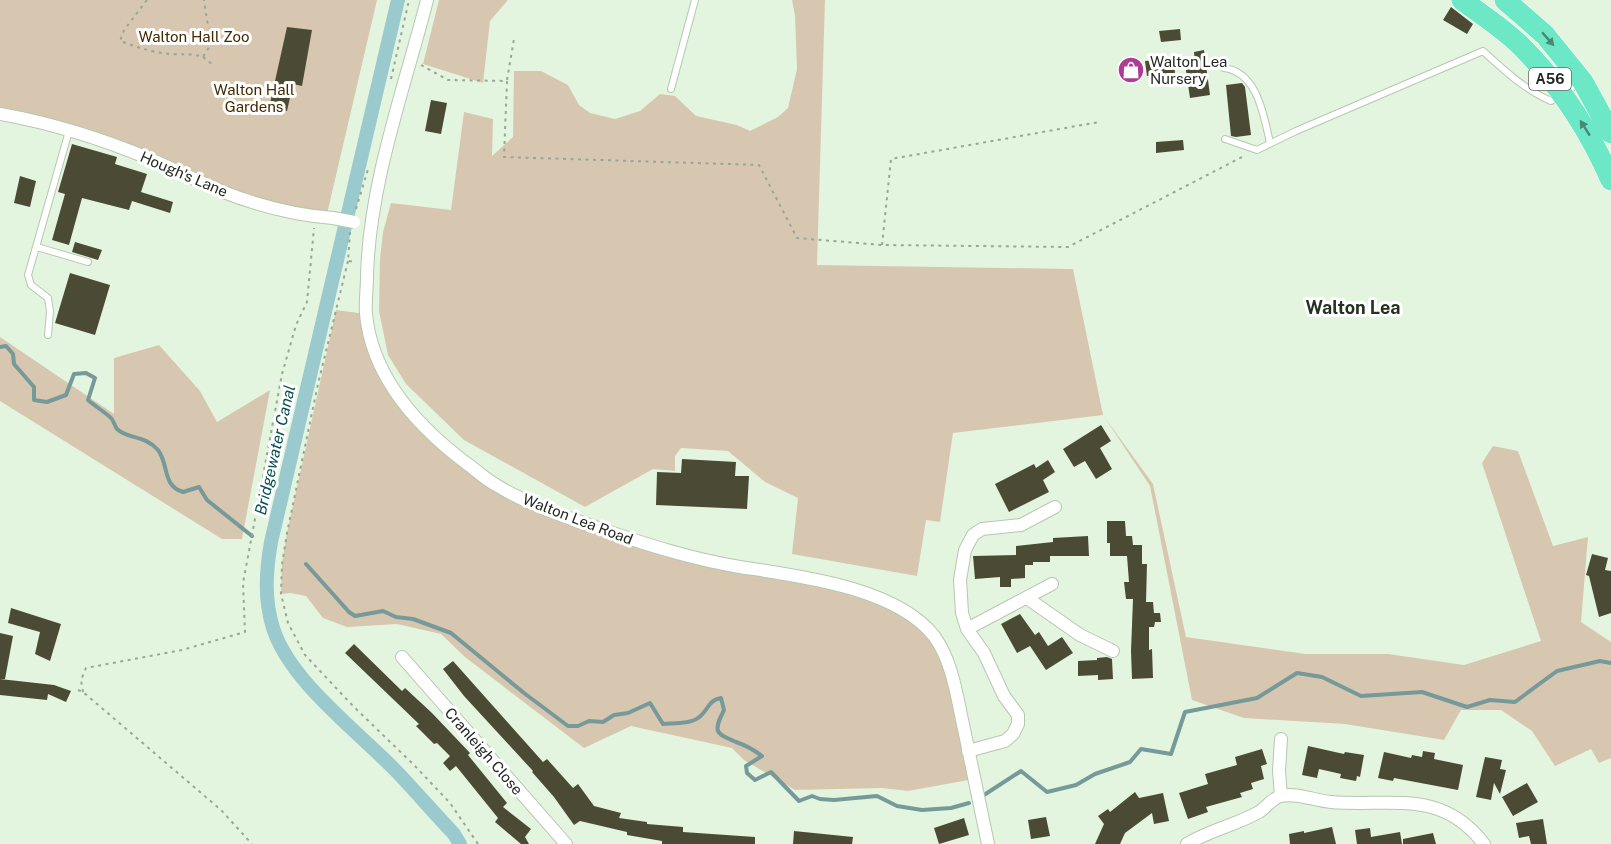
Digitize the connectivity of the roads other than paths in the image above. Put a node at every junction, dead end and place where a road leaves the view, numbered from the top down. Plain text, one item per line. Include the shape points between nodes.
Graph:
1 (427, 0) edge
2 (695, 0) edge
3 (1462, 0) edge
4 (1505, 0) edge
5 (1224, 68) dead end
6 (1583, 82) junction
7 (671, 88) dead end
8 (1563, 93) junction
9 (0, 114) edge
10 (69, 130) junction
11 (1611, 133) edge
12 (1225, 139) dead end
13 (1270, 143) junction
14 (1611, 180) edge
15 (370, 225) junction
16 (37, 247) junction
17 (88, 262) dead end
18 (48, 335) dead end
19 (1055, 507) dead end
20 (1052, 584) dead end
21 (1027, 598) junction
22 (967, 629) junction
23 (1113, 651) dead end
24 (402, 657) dead end
25 (1281, 739) dead end
26 (968, 751) junction
27 (1281, 796) junction
28 (566, 844) edge
29 (988, 844) edge
30 (1187, 844) edge
31 (1484, 844) edge

1 - 15 street, Walton Lea Road
2 - 7 lane
3 - 8 highway, A56 via 1520,45
4 -> 6 highway, A56 via 1545,35
5 - 13 lane via 1238,72 1254,90
6 - 8 lane
6 - 11 highway, A56
8 - 13 lane via 1551,101 1536,95 1484,51
14 -> 8 highway, A56 via 1596,145
9 - 10 street, Hough's Lane
10 - 15 street, Hough's Lane, bridge via 253,202
10 - 16 lane
12 - 13 lane via 1257,150
15 - 26 street, Walton Lea Road via 366,314 377,360 400,400 446,448 495,484 548,510 659,549 708,562 806,578 887,601 916,618 944,652
16 - 17 lane
16 - 18 lane via 29,281 48,298
19 - 22 street via 1021,525 982,529 968,542 959,597
20 - 21 street
21 - 22 street
21 - 23 street via 1080,635
22 - 26 street via 1018,716 1013,734 1005,741
24 - 28 street, Cranleigh Close
25 - 27 street
26 - 29 street, Walton Lea Road
27 - 30 street via 1260,812
27 - 31 street via 1428,806 1458,818

